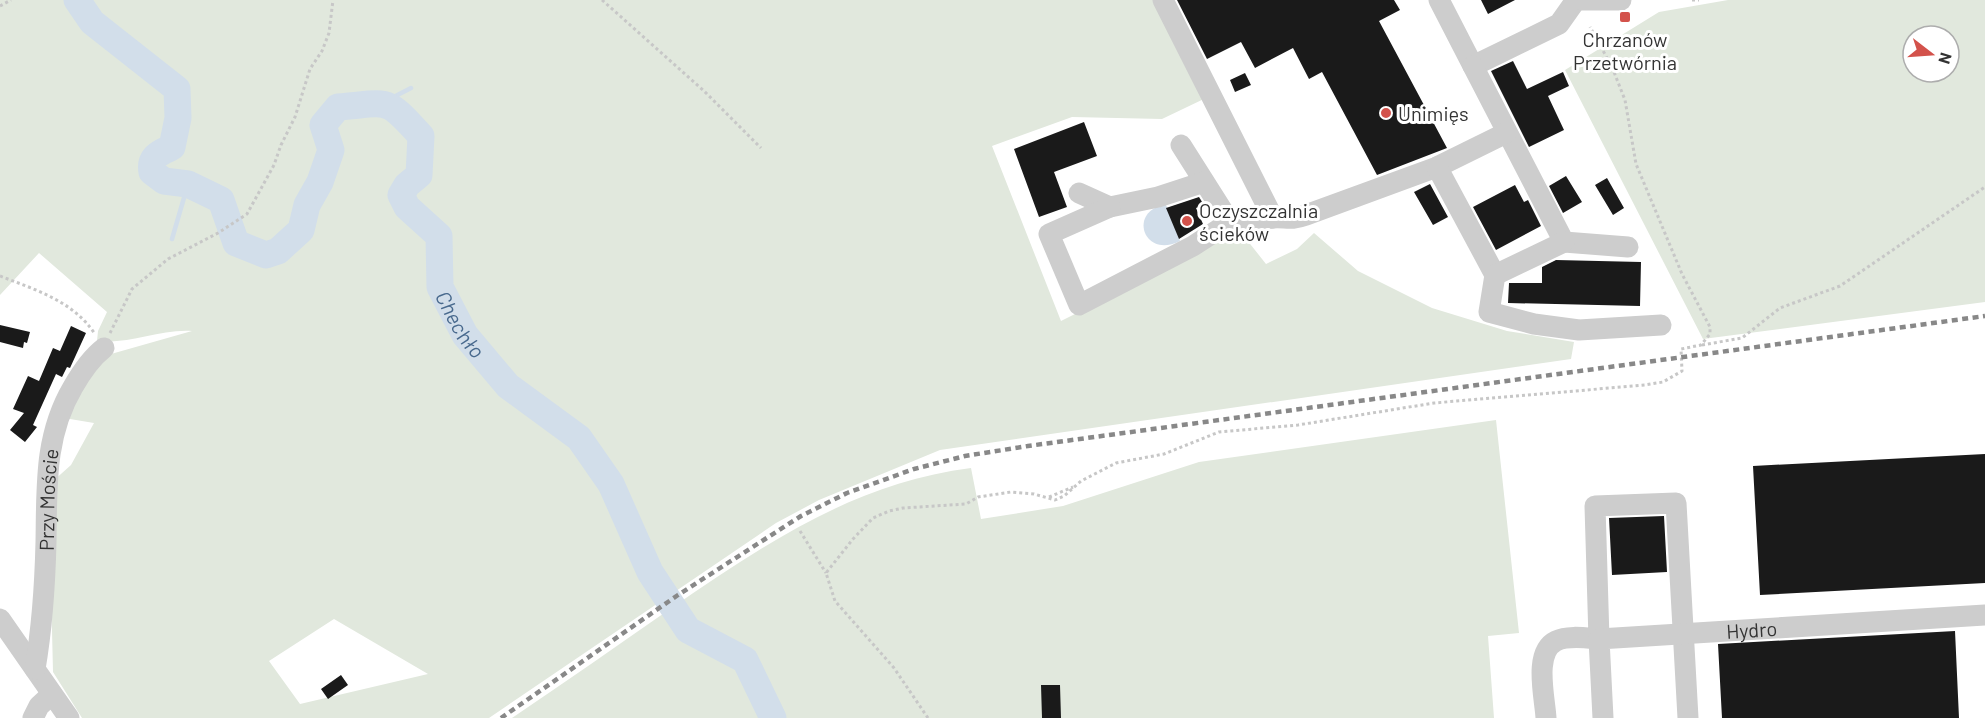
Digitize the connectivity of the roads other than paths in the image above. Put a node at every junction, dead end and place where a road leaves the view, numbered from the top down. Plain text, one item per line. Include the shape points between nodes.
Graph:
1 (1163, 0) edge
2 (1439, 0) edge
3 (1576, 0) edge
4 (1582, 0) edge
5 (1621, 0) edge
6 (1473, 66) junction
7 (1506, 134) junction
8 (1181, 146) dead end
9 (1437, 167) junction
10 (1204, 182) junction
11 (1079, 193) dead end
12 (1110, 207) junction
13 (1273, 218) junction
14 (1233, 220) junction
15 (1564, 242) junction
16 (1628, 247) dead end
17 (1495, 275) junction
18 (1661, 325) dead end
19 (104, 348) road end
20 (1985, 615) edge
21 (0, 619) edge
22 (1682, 634) junction
23 (1599, 639) junction
24 (35, 669) junction
25 (52, 694) junction
26 (33, 718) edge
27 (69, 718) edge
28 (1546, 718) edge
29 (1603, 718) edge
30 (1688, 718) edge

1 - 13 street
2 - 6 street
3 - 6 street via 1559,24
4 - 5 street
6 - 7 street
7 - 9 street
7 - 15 street
8 - 10 street
9 - 13 street via 1290,221
9 - 17 street
10 - 12 street
10 - 14 street via 1226,216
11 - 12 street
12 - 14 street via 1049,234 1079,305 1193,246
13 - 14 street via 1255,223
15 - 16 street
15 - 17 street
17 - 18 street via 1490,312 1534,324 1579,330
19 - 24 street, Przy Moście via 81,373 67,397 50,443
20 - 22 street, Hydro
21 - 24 street
22 - 23 street, Hydro
22 - 23 street via 1676,503 1595,506
22 - 30 street
23 - 28 street, Hydro via 1556,640 1546,648
23 - 29 street
24 - 25 street
25 - 26 street
25 - 27 street

